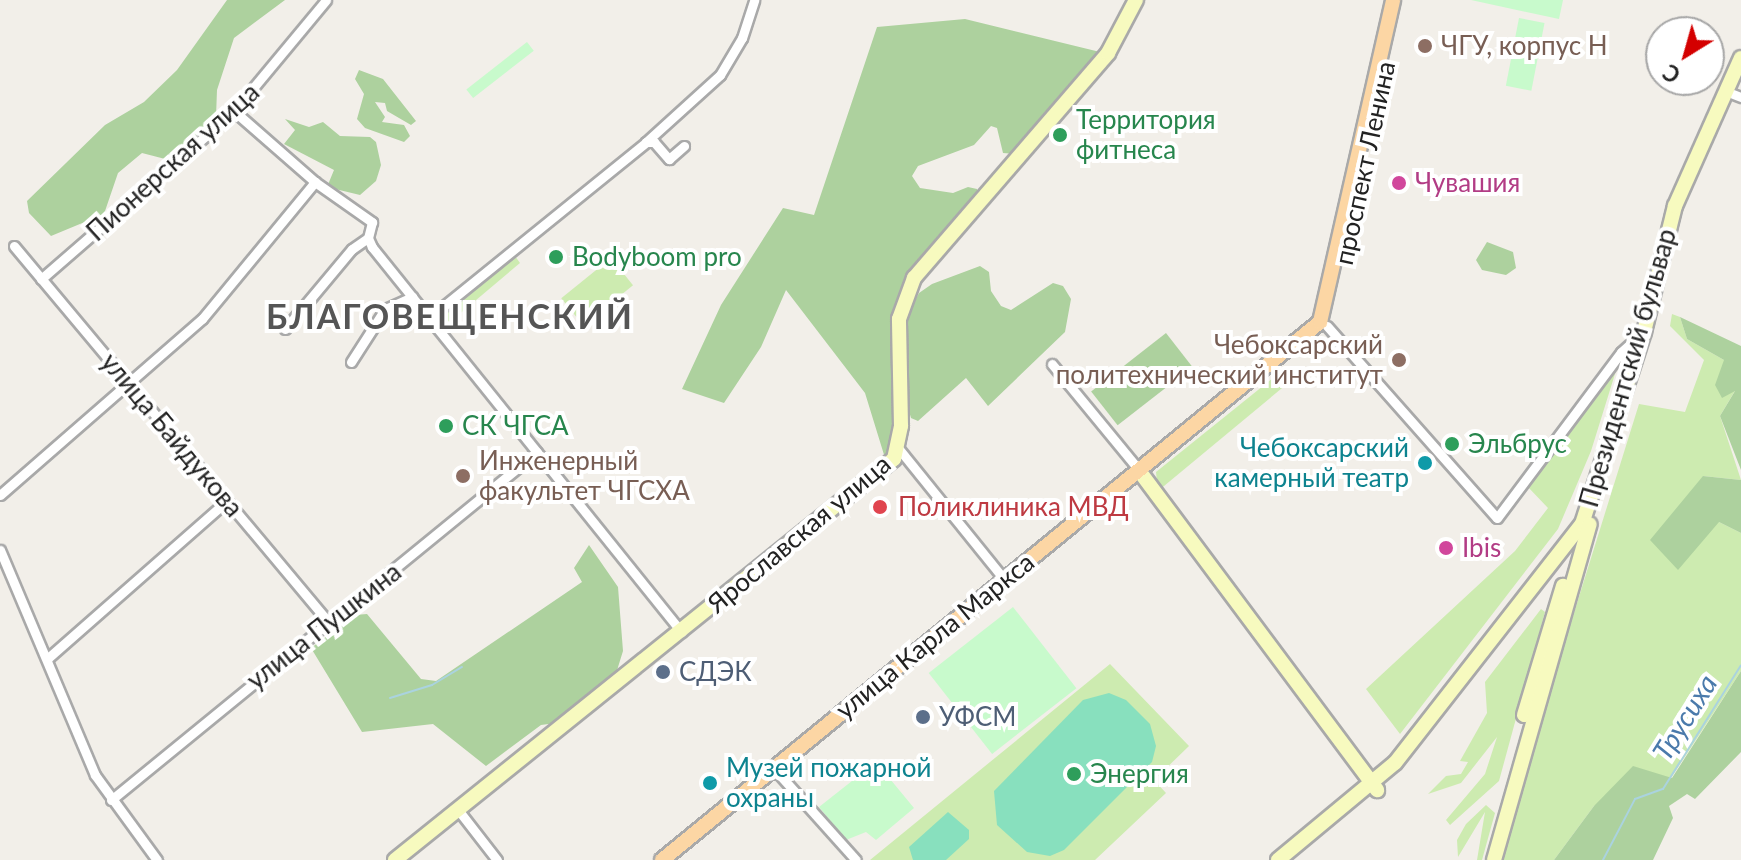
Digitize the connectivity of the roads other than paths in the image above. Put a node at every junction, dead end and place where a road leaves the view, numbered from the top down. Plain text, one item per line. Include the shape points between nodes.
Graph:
1 (326, 0) edge
2 (754, 0) edge
3 (1136, 0) edge
4 (1393, 0) edge
5 (1400, 0) edge
6 (1741, 58) edge
7 (1384, 60) junction
8 (1741, 76) edge
9 (1737, 96) edge
10 (234, 111) junction
11 (646, 142) junction
12 (684, 146) dead end
13 (315, 182) junction
14 (368, 238) junction
15 (14, 246) dead end
16 (41, 279) junction
17 (412, 297) junction
18 (429, 318) junction
19 (1324, 324) junction
20 (285, 329) dead end
21 (1644, 332) junction
22 (351, 362) dead end
23 (1052, 364) dead end
24 (129, 383) junction
25 (899, 449) junction
26 (537, 452) junction
27 (1140, 476) junction
28 (0, 495) edge
29 (227, 501) junction
30 (1586, 524) junction
31 (1574, 546) junction
32 (0, 550) edge
33 (1007, 582) junction
34 (1537, 592) junction
35 (1560, 604) junction
36 (329, 623) junction
37 (681, 632) junction
38 (48, 658) junction
39 (776, 771) junction
40 (1374, 787) junction
41 (111, 800) junction
42 (459, 811) junction
43 (157, 860) edge
44 (395, 860) edge
45 (497, 860) edge
46 (662, 860) edge
47 (674, 860) edge
48 (856, 860) edge
49 (1278, 860) edge
50 (1290, 860) edge
51 (1486, 860) edge
52 (1494, 860) edge

1 - 10 street, Пионерская улица
2 - 11 street via 742,38 720,75
3 - 25 main road, Ярославская улица via 1116,43 914,278 899,319
4 - 7 main road, проспект Ленина
5 - 7 main road, проспект Ленина
6 - 21 main road, Президентский бульвар via 1675,206
7 - 19 main road, проспект Ленина
8 - 9 main road, Президентский бульвар
9 - 30 main road, Президентский бульвар via 1683,207 1646,350
10 - 13 street
10 - 16 street, Пионерская улица
11 - 12 street via 654,142 669,159
11 - 18 street
13 - 14 street via 372,222
13 - 24 street via 202,319
14 - 17 street
14 - 20 street via 352,249
15 - 16 street, улица Байдукова
16 - 24 street, улица Байдукова
17 - 18 street
17 - 22 street via 385,309
18 - 26 street
19 - 21 street via 1497,518 1621,352
19 - 27 main road, улица Карла Маркса
21 - 30 main road, Президентский бульвар
23 - 27 street
24 - 28 street
24 - 29 street, улица Байдукова
25 - 33 street
25 - 37 main road, Ярославская улица via 887,466
26 - 36 street, улица Пушкина
26 - 37 street
27 - 33 main road, улица Карла Маркса
27 - 40 main road
29 - 36 street, улица Байдукова
29 - 38 street
30 - 31 main road
30 - 34 main road, Президентский бульвар
30 - 35 main road
31 - 34 main road, Президентский бульвар
31 - 35 main road
32 - 38 street
33 - 39 main road, улица Карла Маркса
34 - 35 main road
34 - 40 main road, Президентский бульвар
35 - 51 main road
35 - 52 main road
36 - 41 street, улица Пушкина
37 - 42 main road, Ярославская улица
38 - 41 street via 95,775
39 - 46 main road, улица Карла Маркса
39 - 47 main road, улица Карла Маркса
39 - 48 street
40 - 49 main road, Президентский бульвар
40 - 50 main road, Президентский бульвар
41 - 43 street
42 - 44 main road, Ярославская улица
42 - 45 street

